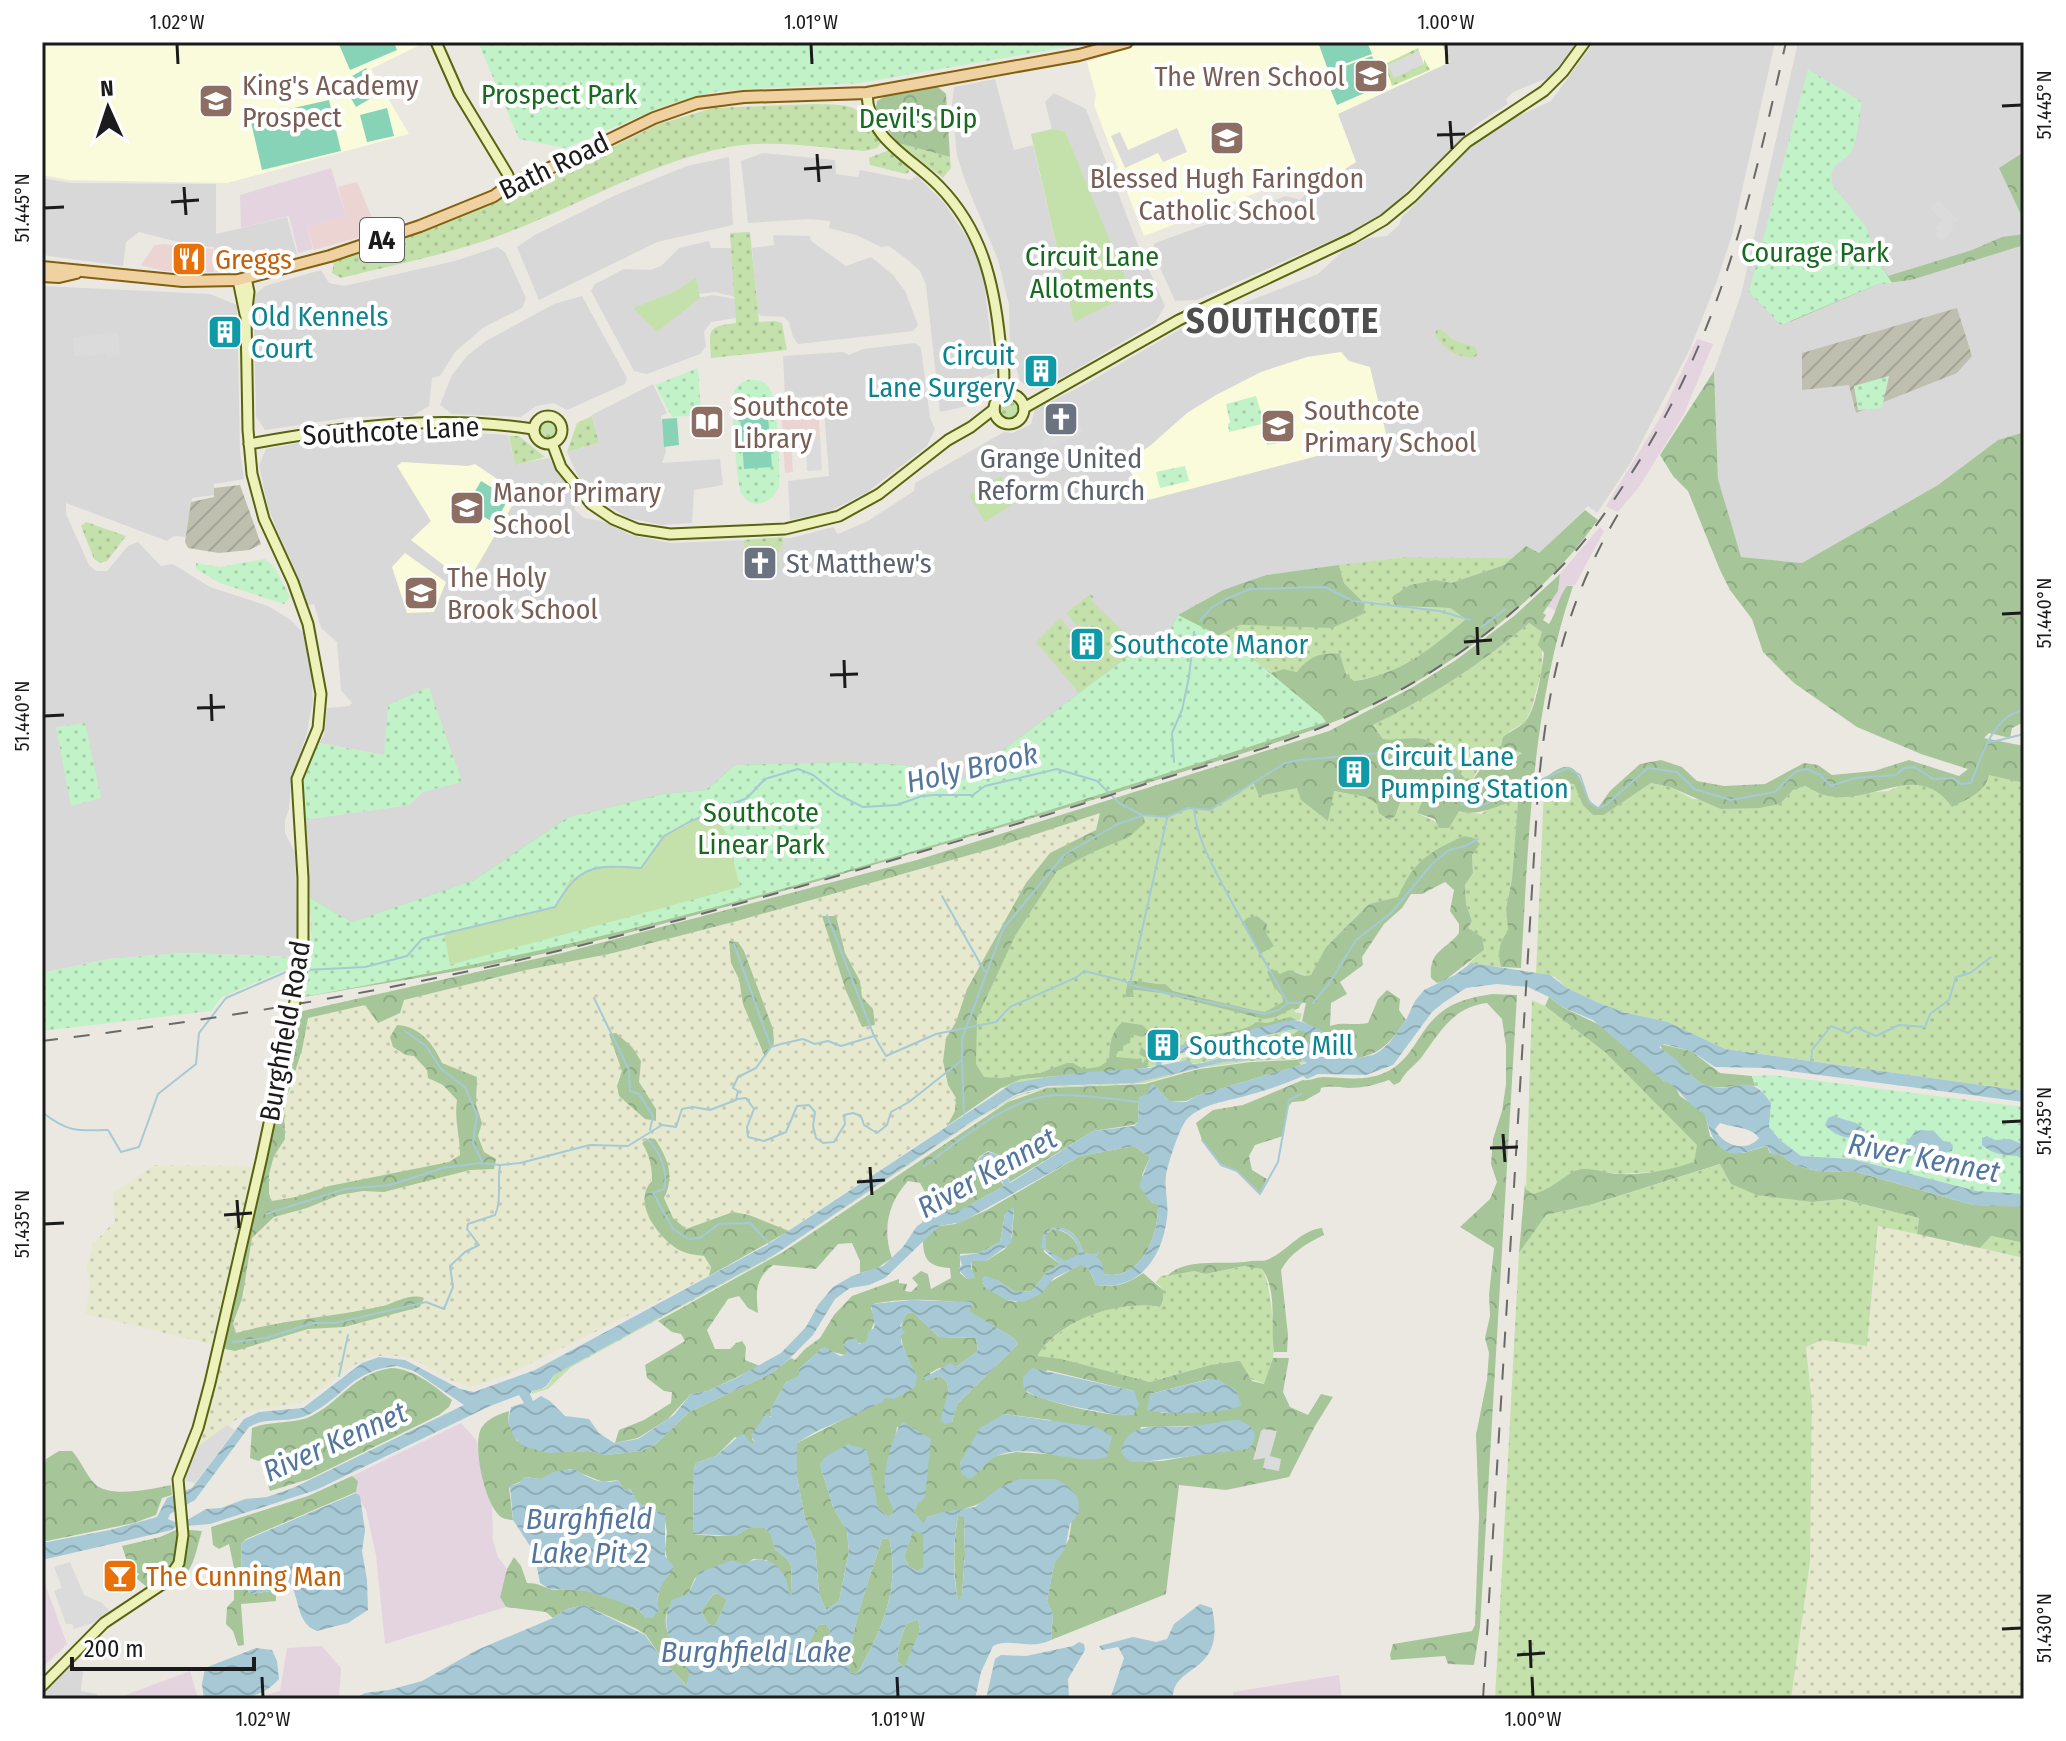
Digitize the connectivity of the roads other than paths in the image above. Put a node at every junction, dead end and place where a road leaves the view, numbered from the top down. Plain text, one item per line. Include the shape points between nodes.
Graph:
1 (436, 42) edge
2 (1127, 42) edge
3 (1585, 42) edge
4 (867, 93) junction
5 (510, 184) junction
6 (42, 267) edge
7 (79, 272) junction
8 (42, 276) edge
9 (242, 279) junction
10 (1007, 395) junction
11 (1023, 405) junction
12 (996, 414) junction
13 (533, 429) junction
14 (552, 443) junction
15 (249, 444) junction
16 (42, 1686) edge

1 - 5 street
2 - 4 main road, Bath Road / A4
3 - 11 street via 1544,91 1467,142 1384,220 1179,320
4 - 5 main road, Bath Road / A4 via 697,103
4 - 10 street via 871,116 884,138 939,186 979,243 997,308
5 - 9 main road, Bath Road / A4 via 494,196 389,237
6 - 7 main road, Bath Road / A4
7 - 8 main road, Bath Road / A4
7 - 9 main road, Bath Road / A4 via 183,281
9 - 15 street, Burghfield Road via 249,292
10 - 11 street
10 - 12 street via 997,400
11 - 12 street via 1015,423 1005,423
12 - 14 street, Southcote Lane via 948,440 879,494 839,516 794,528 670,534 637,529 591,504 561,467
13 - 14 street, Southcote Lane via 538,441
13 - 14 street, Southcote Lane via 541,417 558,419 562,431
13 - 15 street, Southcote Lane via 433,423 363,426
15 - 16 street, Burghfield Road, bridge via 259,504 302,603 319,682 318,728 297,779 303,964 210,1383 178,1479 183,1535 179,1563 171,1577 104,1623

